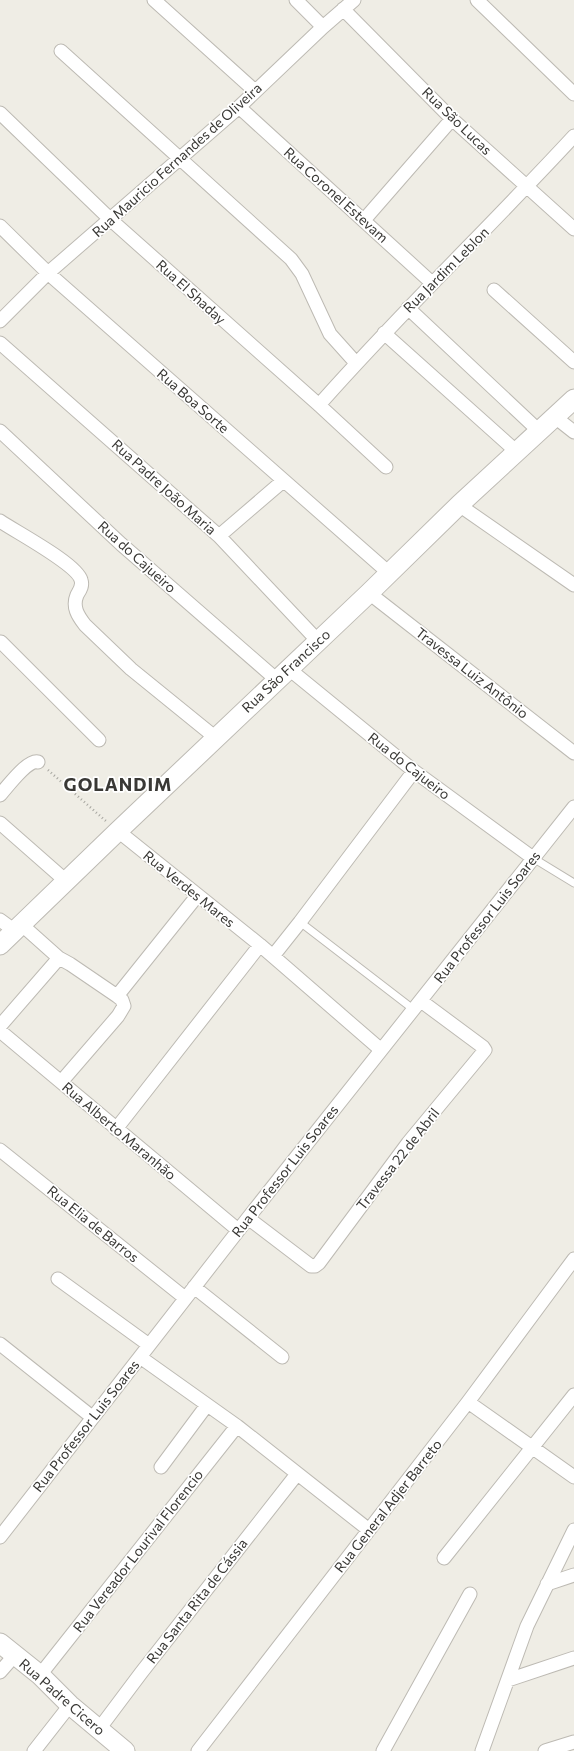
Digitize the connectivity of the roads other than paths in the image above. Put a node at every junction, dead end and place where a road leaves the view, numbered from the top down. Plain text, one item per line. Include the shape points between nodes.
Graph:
1 (154, 0) edge
2 (296, 0) edge
3 (354, 0) edge
4 (477, 0) edge
5 (343, 9) junction
6 (323, 27) junction
7 (60, 51) dead end
8 (255, 91) junction
9 (574, 94) edge
10 (239, 107) junction
11 (0, 113) edge
12 (452, 119) junction
13 (574, 136) edge
14 (179, 160) junction
15 (527, 187) junction
16 (111, 220) junction
17 (364, 220) junction
18 (0, 226) edge
19 (574, 229) edge
20 (48, 273) junction
21 (432, 283) junction
22 (494, 290) dead end
23 (408, 308) junction
24 (0, 321) edge
25 (384, 333) junction
26 (0, 343) edge
27 (574, 362) edge
28 (356, 363) junction
29 (574, 399) edge
30 (319, 405) junction
31 (555, 417) junction
32 (0, 431) edge
33 (539, 431) junction
34 (574, 432) edge
35 (517, 452) junction
36 (386, 467) dead end
37 (283, 481) junction
38 (459, 506) junction
39 (0, 521) edge
40 (219, 536) junction
41 (390, 573) junction
42 (574, 585) edge
43 (369, 593) junction
44 (0, 638) edge
45 (318, 641) junction
46 (283, 675) junction
47 (216, 738) junction
48 (99, 740) dead end
49 (574, 753) edge
50 (38, 762) road end
51 (414, 771) junction
52 (0, 795) edge
53 (574, 807) edge
54 (0, 823) edge
55 (118, 831) junction
56 (533, 858) junction
57 (66, 881) junction
58 (574, 883) edge
59 (197, 896) junction
60 (300, 922) junction
61 (12, 925) edge
62 (260, 945) junction
63 (0, 946) edge
64 (272, 956) junction
65 (59, 958) junction
66 (117, 996) junction
67 (417, 1005) junction
68 (0, 1026) edge
69 (0, 1031) edge
70 (380, 1050) junction
71 (60, 1082) junction
72 (116, 1129) junction
73 (0, 1150) edge
74 (248, 1218) junction
75 (238, 1230) junction
76 (574, 1259) edge
77 (58, 1279) dead end
78 (194, 1287) junction
79 (185, 1298) junction
80 (0, 1344) edge
81 (149, 1346) junction
82 (140, 1357) junction
83 (282, 1357) dead end
84 (574, 1395) edge
85 (468, 1402) junction
86 (208, 1405) junction
87 (92, 1417) junction
88 (236, 1426) junction
89 (533, 1448) junction
90 (161, 1467) dead end
91 (297, 1474) junction
92 (574, 1478) edge
93 (369, 1530) junction
94 (574, 1530) edge
95 (0, 1537) edge
96 (444, 1558) dead end
97 (574, 1575) edge
98 (547, 1584) junction
99 (470, 1594) dead end
100 (7, 1650) edge
101 (574, 1658) edge
102 (0, 1672) edge
103 (40, 1675) junction
104 (508, 1680) junction
105 (70, 1705) junction
106 (99, 1729) junction
107 (574, 1742) edge
108 (122, 1750) edge
109 (34, 1751) edge
110 (198, 1751) edge
111 (383, 1751) edge
112 (482, 1751) edge
113 (545, 1751) edge

1 - 8 street
2 - 6 street
3 - 5 street, Rua Mauricio Fernandes de Oliveira
4 - 9 street
5 - 6 street, Rua Mauricio Fernandes de Oliveira
5 - 12 street, Rua São Lucas
6 - 8 street, Rua Mauricio Fernandes de Oliveira
7 - 14 street
8 - 10 street, Rua Mauricio Fernandes de Oliveira
10 - 14 street, Rua Mauricio Fernandes de Oliveira
10 - 17 street, Rua Coronel Estevam
11 - 16 street, Rua El Shaday
12 - 15 street, Rua São Lucas
12 - 17 street
13 - 15 street, Rua Jardim Leblon
14 - 16 street, Rua Mauricio Fernandes de Oliveira
14 - 28 street via 291,260 302,274 330,334
15 - 19 street, Rua São Lucas
15 - 21 street, Rua Jardim Leblon
16 - 20 street, Rua Mauricio Fernandes de Oliveira
16 - 30 street, Rua El Shaday
17 - 21 street, Rua Coronel Estevam
18 - 20 street, Rua Boa Sorte
20 - 24 street, Rua Mauricio Fernandes de Oliveira
20 - 37 street, Rua Boa Sorte
21 - 23 street, Rua Jardim Leblon
22 - 27 street
23 - 25 street, Rua Jardim Leblon
23 - 33 street
25 - 28 street, Rua Jardim Leblon
25 - 35 street
26 - 40 street, Rua Padre João Maria
28 - 30 street, Rua Jardim Leblon
29 - 31 street, Rua São Francisco
30 - 36 street, Rua El Shaday
31 - 33 street, Rua São Francisco
31 - 34 street
32 - 46 street, Rua do Cajueiro via 121,544
33 - 35 street, Rua São Francisco
35 - 38 street, Rua São Francisco
37 - 40 street
37 - 41 street, Rua Boa Sorte
38 - 41 street, Rua São Francisco
38 - 42 street
39 - 47 street via 75,570 82,585 75,607 85,626 136,674
40 - 45 street, Rua Padre João Maria
41 - 43 street, Rua São Francisco
43 - 45 street, Rua São Francisco
43 - 49 street, Travessa Luiz Antônio
44 - 48 street
45 - 46 street, Rua São Francisco
46 - 47 street, Rua São Francisco
46 - 51 street, Rua do Cajueiro
47 - 55 street, Rua São Francisco
50 - 52 street via 33,761 27,766
51 - 56 street, Rua do Cajueiro
51 - 60 street
53 - 56 street, Rua Professor Luis Soares
54 - 57 street
55 - 57 street, Rua São Francisco
55 - 59 street, Rua Verdes Mares
56 - 58 lane
56 - 67 street, Rua Professor Luis Soares
57 - 61 street, Rua São Francisco
59 - 62 street, Rua Verdes Mares
59 - 66 street
60 - 64 street
60 - 67 lane
61 - 63 street, Rua São Francisco
61 - 65 street
62 - 64 street, Rua Verdes Mares
62 - 72 street
64 - 70 street, Rua Verdes Mares
65 - 66 street
65 - 68 street
66 - 71 street via 124,1006 118,1016
67 - 70 street, Rua Professor Luis Soares
67 - 74 street, Travessa 22 de Abril via 484,1050 408,1144 319,1264 311,1266
69 - 71 street, Rua Alberto Maranhão
70 - 74 street, Rua Professor Luis Soares
71 - 72 street, Rua Alberto Maranhão
72 - 75 street, Rua Alberto Maranhão
73 - 79 street, Rua Elia de Barros
74 - 75 street, Rua Professor Luis Soares
75 - 78 street, Rua Professor Luis Soares
76 - 85 street, Rua General Adjer Barreto
77 - 81 street
78 - 79 street, Rua Professor Luis Soares
78 - 83 street
79 - 81 street, Rua Professor Luis Soares
80 - 87 street
81 - 82 street, Rua Professor Luis Soares
82 - 86 street
82 - 87 street, Rua Professor Luis Soares
84 - 89 street
85 - 89 street
85 - 93 street, Rua General Adjer Barreto
86 - 88 street
86 - 90 street
87 - 95 street, Rua Professor Luis Soares
88 - 91 street
88 - 103 street, Rua Vereador Lourival Florencio
89 - 92 street
89 - 96 street
91 - 93 street
91 - 106 street, Rua Santa Rita de Cássia
93 - 110 street, Rua General Adjer Barreto
94 - 98 street
97 - 98 street
98 - 104 street via 527,1626
99 - 111 street
100 - 102 street
100 - 103 street, Rua Padre Cicero
101 - 104 street
103 - 105 street, Rua Padre Cicero
104 - 112 street
105 - 106 street, Rua Padre Cicero
105 - 109 street
106 - 108 street, Rua Padre Cicero
107 - 113 street

